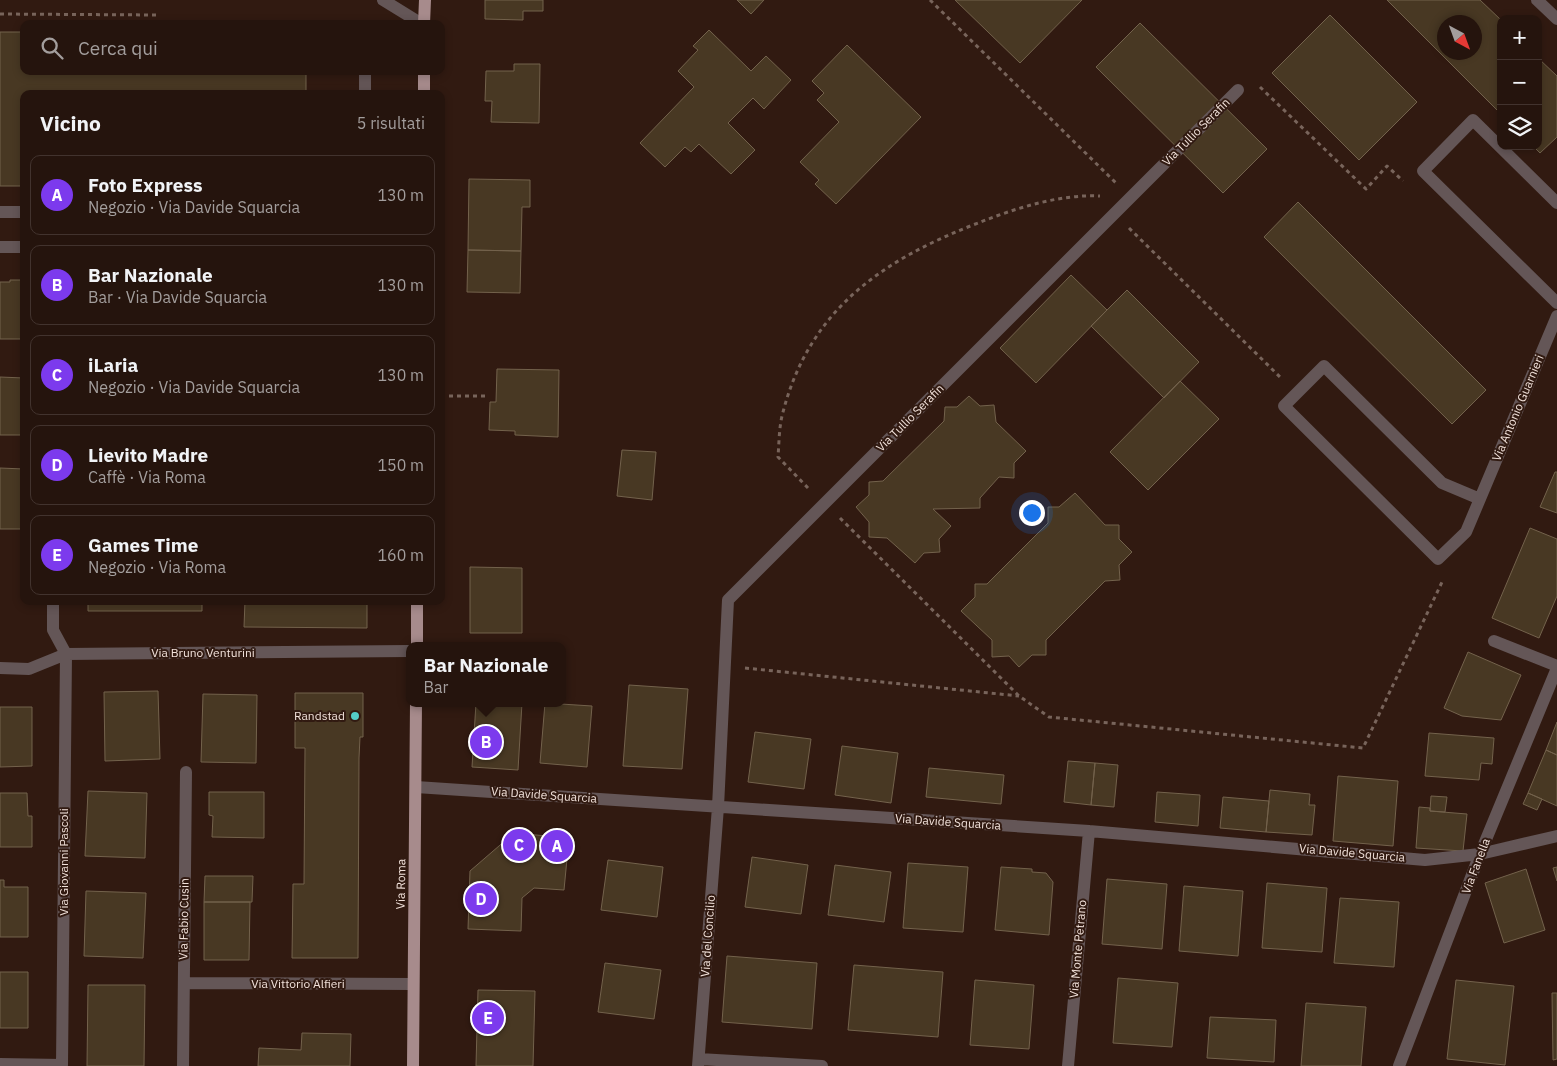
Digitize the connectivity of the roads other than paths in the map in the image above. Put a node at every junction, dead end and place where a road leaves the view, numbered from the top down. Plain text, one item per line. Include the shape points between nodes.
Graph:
1 (383, 0) edge
2 (425, 0) edge
3 (1537, 0) edge
4 (416, 20) edge
5 (423, 20) edge
6 (1557, 20) edge
7 (365, 75) edge
8 (424, 75) edge
9 (365, 90) edge
10 (424, 90) edge
11 (1238, 90) dead end
12 (1557, 203) edge
13 (0, 212) edge
14 (20, 212) edge
15 (0, 247) edge
16 (20, 247) edge
17 (1557, 304) edge
18 (1557, 316) edge
19 (1480, 499) junction
20 (53, 605) edge
21 (418, 605) edge
22 (1494, 641) dead end
23 (417, 642) edge
24 (406, 652) edge
25 (66, 654) junction
26 (0, 668) edge
27 (1557, 668) edge
28 (416, 707) edge
29 (186, 772) dead end
30 (416, 787) junction
31 (718, 807) junction
32 (1089, 831) junction
33 (1557, 836) edge
34 (1480, 854) junction
35 (184, 983) junction
36 (413, 984) junction
37 (698, 1062) edge
38 (0, 1064) edge
39 (183, 1066) edge
40 (413, 1066) edge
41 (822, 1066) edge
42 (1068, 1066) edge
43 (1399, 1066) edge

1 - 4 street
2 - 5 main road
3 - 6 street
7 - 9 street
8 - 10 main road
11 - 31 street, Via Tullio Serafin via 728,600
12 - 17 street via 1473,120 1423,171
13 - 14 street
15 - 16 street
18 - 19 street, Via Antonio Guarnieri
19 - 19 street, Via Antonio Guarnieri via 1442,483 1324,366 1284,406 1438,559 1466,532
20 - 25 street, Via Giovanni Pascoli via 53,630
21 - 23 main road
22 - 27 street
24 - 25 street, Via Bruno Venturini
25 - 26 street, Via Bruno Venturini via 28,669
25 - 38 street, Via Giovanni Pascoli via 62,1064
27 - 34 street, Via Fanella
28 - 30 main road, Via Roma
29 - 35 street, Via Fabio Cusin
30 - 31 street, Via Davide Squarcia
30 - 36 main road, Via Roma
31 - 32 street, Via Davide Squarcia
31 - 37 street, Via del Concilio
32 - 34 street, Via Davide Squarcia via 1425,860
32 - 42 street, Via Monte Petrano
33 - 34 street, Via Davide Squarcia
34 - 43 street, Via Fanella
35 - 36 street, Via Vittorio Alfieri
35 - 39 street, Via Fabio Cusin
36 - 40 main road, Via Roma
37 - 41 street

